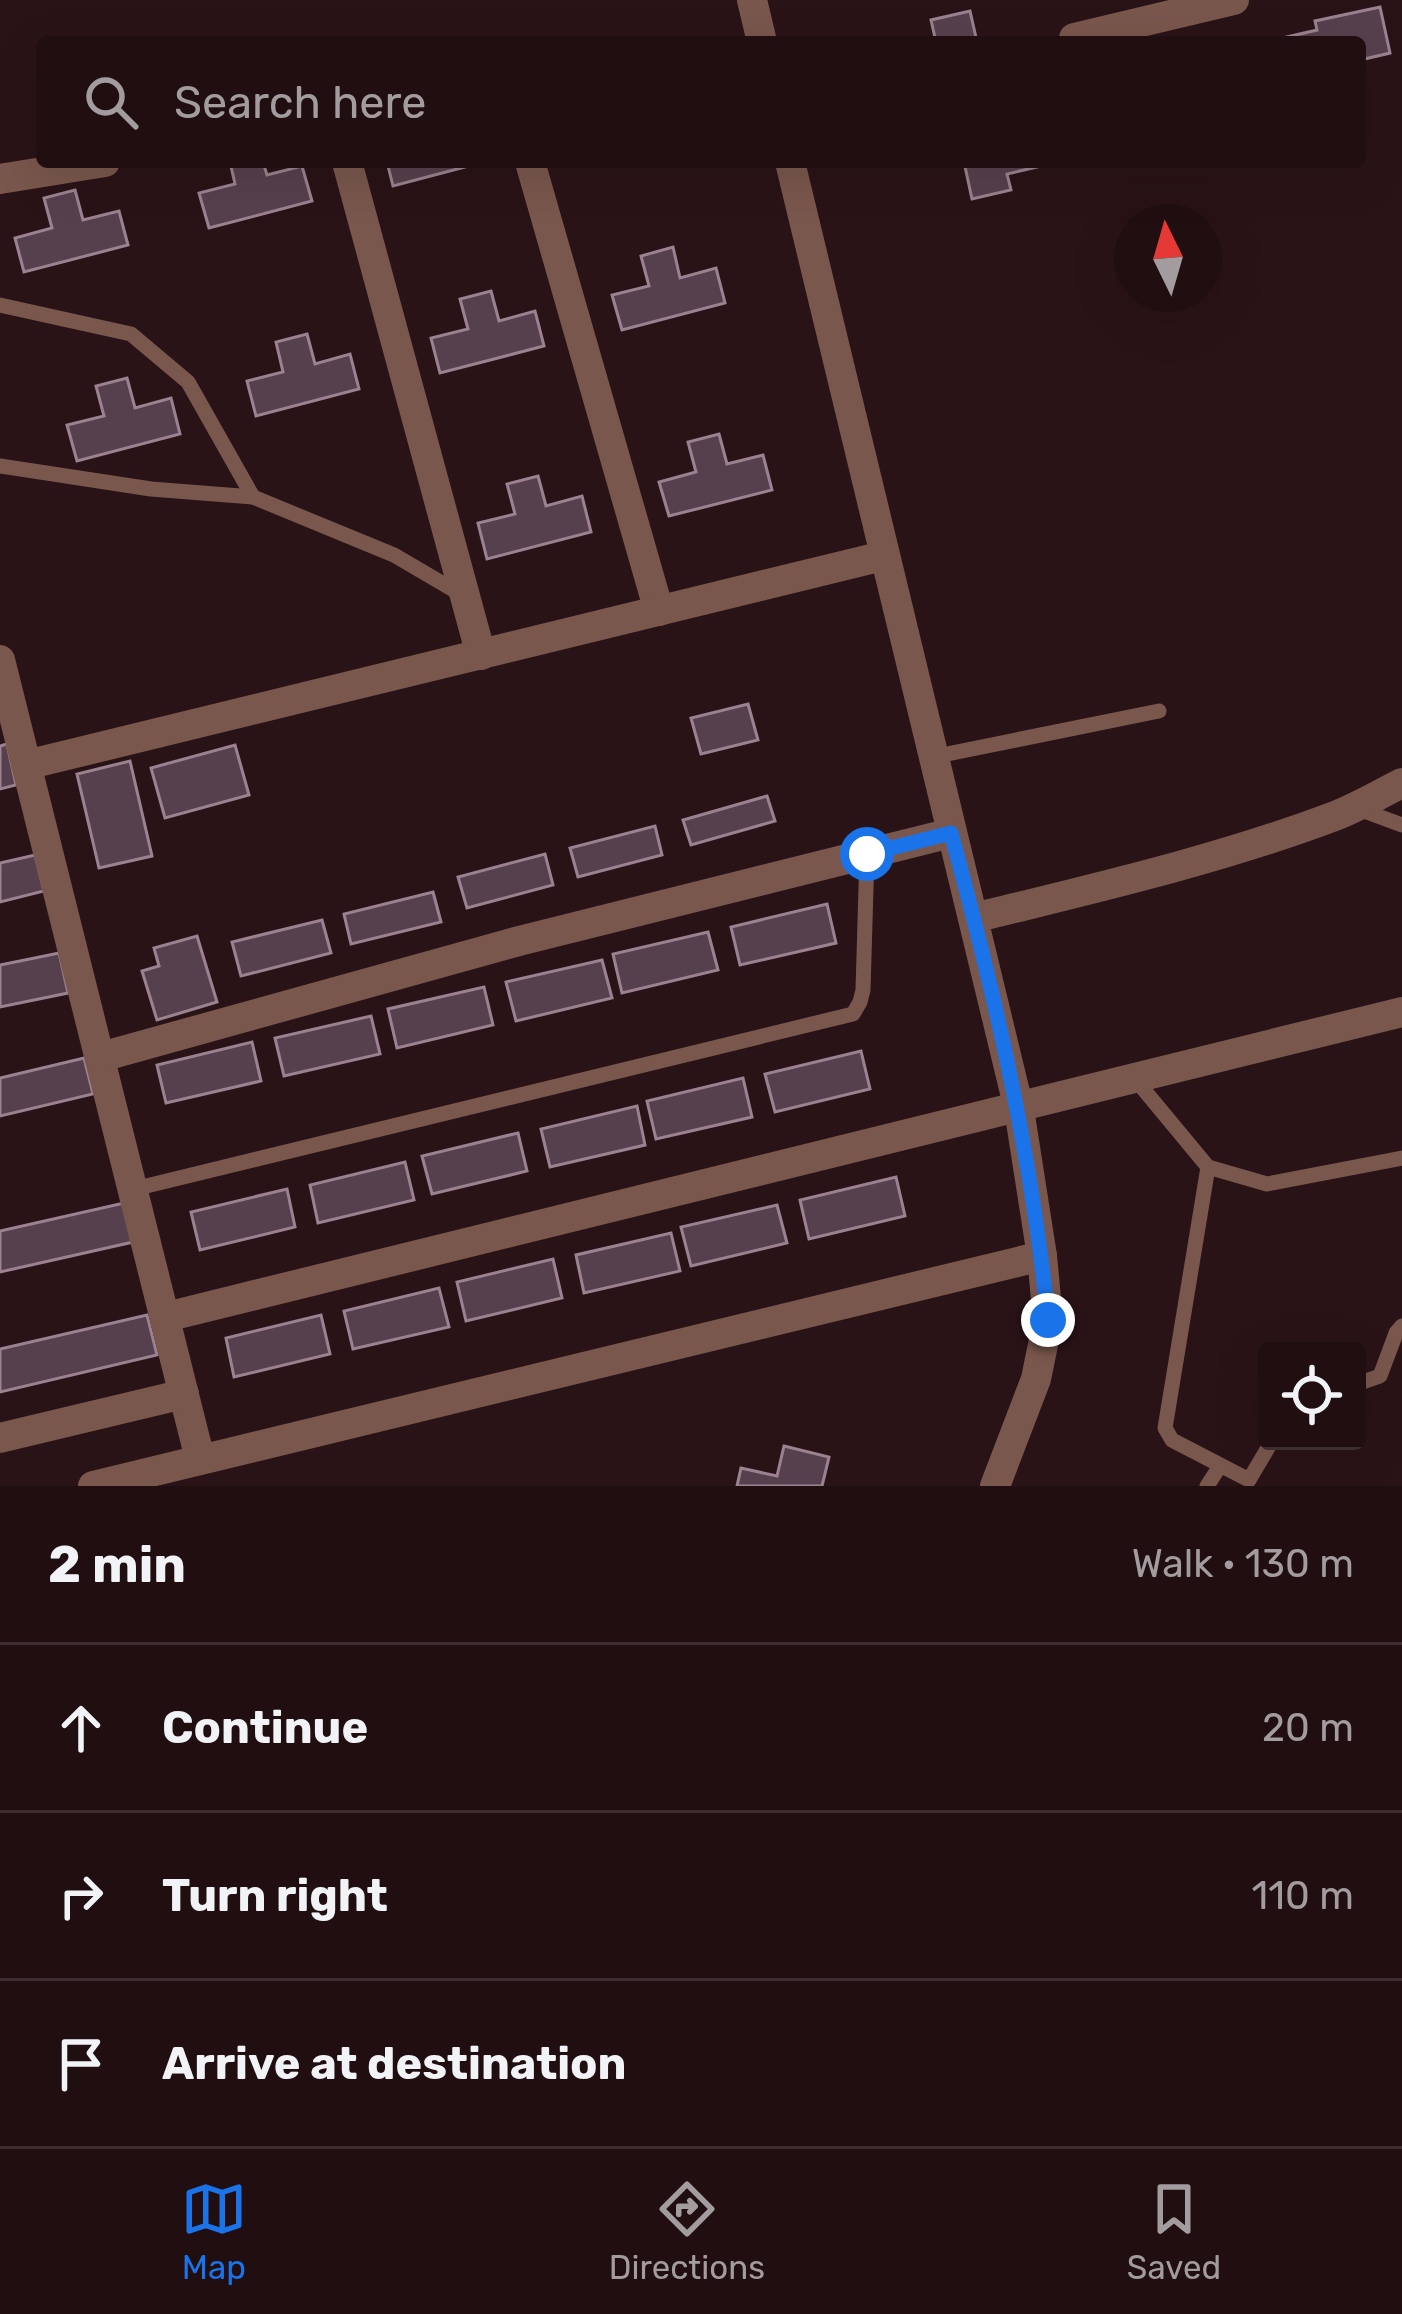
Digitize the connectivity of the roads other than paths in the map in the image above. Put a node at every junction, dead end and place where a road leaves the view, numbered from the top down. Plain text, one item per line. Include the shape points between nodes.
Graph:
1 (752, 0) edge
2 (1234, 0) edge
3 (761, 36) edge
4 (1082, 36) edge
5 (68, 168) edge
6 (349, 168) edge
7 (532, 168) edge
8 (791, 168) edge
9 (0, 179) edge
10 (0, 305) edge
11 (0, 466) edge
12 (254, 497) junction
13 (884, 556) junction
14 (465, 596) junction
15 (659, 611) junction
16 (481, 655) junction
17 (0, 659) edge
18 (1159, 711) dead end
19 (932, 757) junction
20 (26, 765) junction
21 (1402, 783) edge
22 (1354, 807) junction
23 (1402, 825) edge
24 (951, 833) junction
25 (867, 854) junction
26 (974, 918) junction
27 (1402, 1012) edge
28 (101, 1057) junction
29 (1135, 1079) junction
30 (1019, 1108) junction
31 (1402, 1158) edge
32 (1208, 1167) junction
33 (134, 1190) junction
34 (1042, 1256) junction
35 (166, 1317) junction
36 (1402, 1326) edge
37 (1366, 1381) edge
38 (184, 1394) junction
39 (0, 1438) edge
40 (1270, 1450) edge
41 (200, 1459) junction
42 (1220, 1466) junction
43 (1257, 1483) edge
44 (93, 1486) edge
45 (995, 1486) edge
46 (1207, 1486) edge

1 - 3 street
2 - 4 street
5 - 9 street
6 - 14 street
7 - 15 street
8 - 13 street
10 - 12 lane via 131,334 188,382
11 - 12 lane
12 - 14 lane via 394,555
13 - 15 street
13 - 19 street
14 - 16 street
15 - 16 street
16 - 20 street
17 - 20 street
18 - 19 lane
19 - 24 street
20 - 28 street
21 - 22 street
22 - 23 lane
22 - 26 street via 1175,867
24 - 25 street
24 - 26 street
25 - 28 street
25 - 33 lane via 863,990 853,1014
26 - 30 street
27 - 29 street
28 - 33 street
29 - 30 street
29 - 32 lane
30 - 34 street
30 - 35 street
31 - 32 lane via 1267,1184
32 - 42 lane via 1166,1427 1172,1440
33 - 35 street
34 - 41 street
34 - 45 street via 1048,1320 1036,1379
35 - 38 street
36 - 37 lane via 1380,1376
38 - 39 street
38 - 41 street
40 - 43 lane
41 - 44 street
42 - 43 lane
42 - 46 lane

